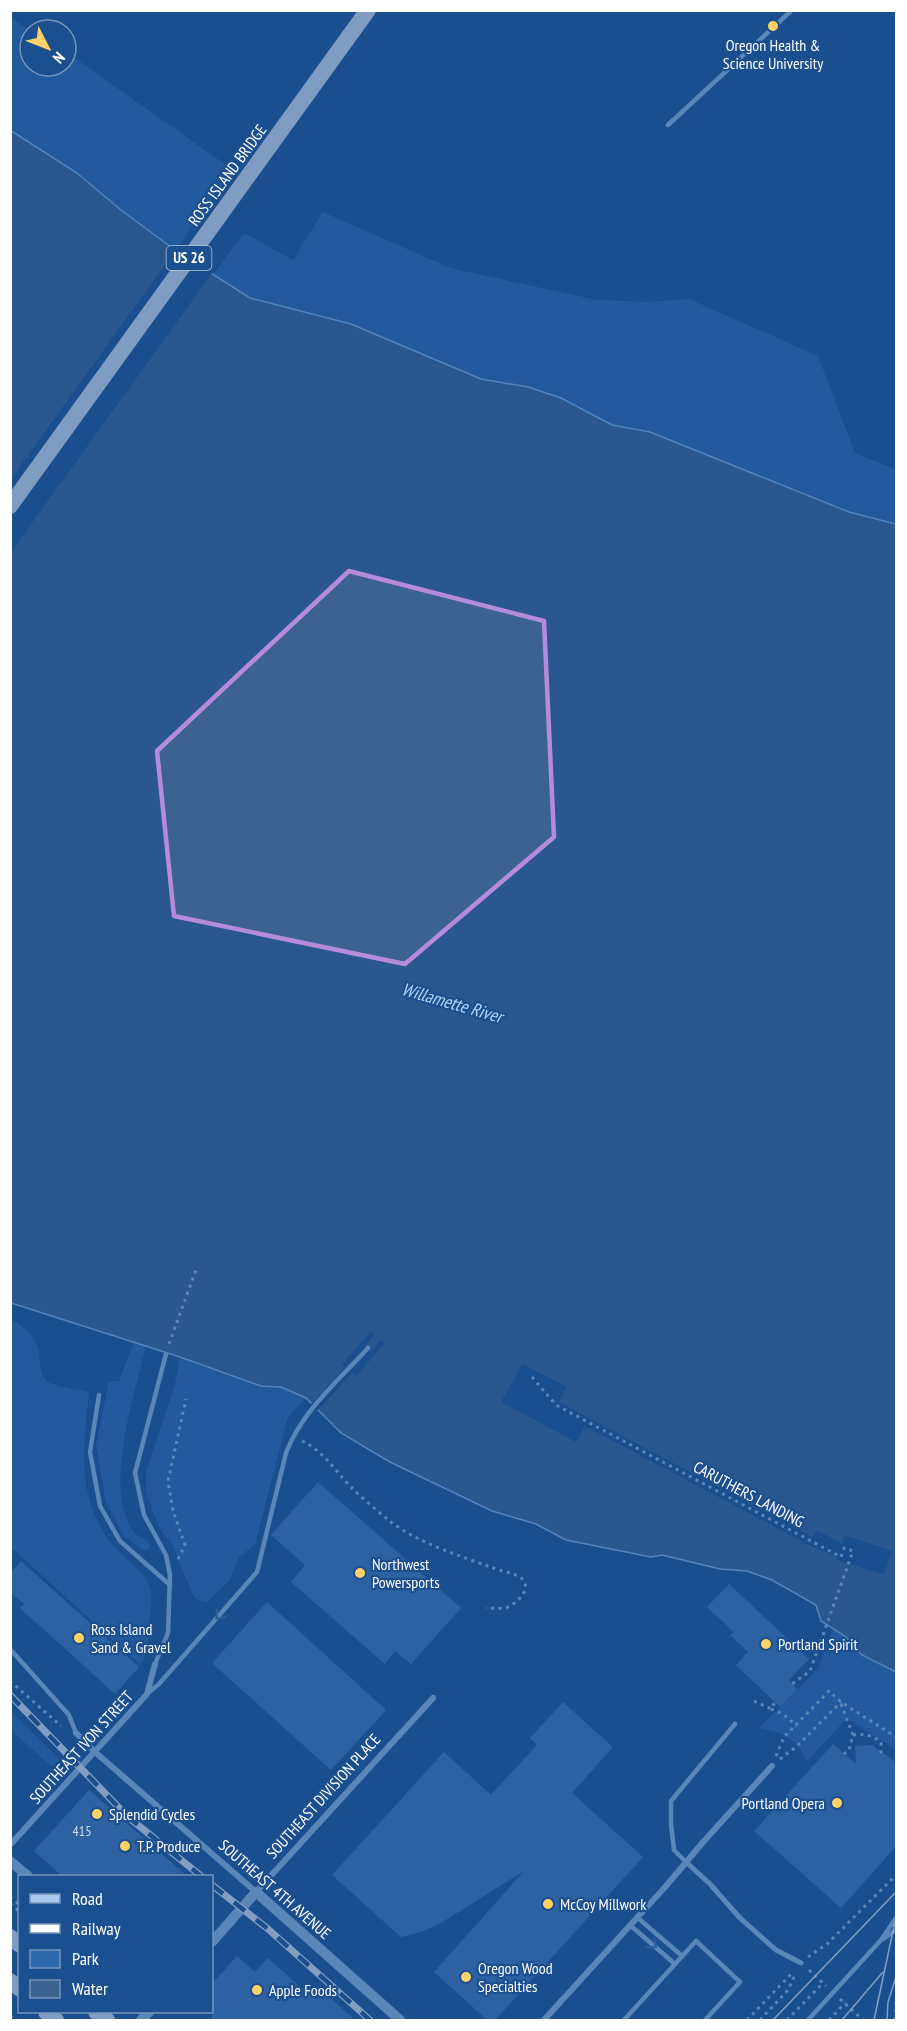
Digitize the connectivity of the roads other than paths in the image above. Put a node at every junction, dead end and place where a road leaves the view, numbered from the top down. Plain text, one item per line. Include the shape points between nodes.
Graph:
1 (368, 10) edge
2 (792, 10) edge
3 (668, 125) dead end
4 (10, 506) edge
5 (368, 1348) dead end
6 (166, 1354) road end
7 (99, 1395) dead end
8 (170, 1585) junction
9 (10, 1649) edge
10 (155, 1664) joint
11 (147, 1694) junction
12 (433, 1698) dead end
13 (735, 1724) dead end
14 (76, 1733) joint
15 (95, 1752) junction
16 (772, 1766) road end
17 (10, 1845) edge
18 (10, 1862) edge
19 (686, 1862) junction
20 (27, 1875) edge
21 (256, 1892) junction
22 (638, 1918) junction
23 (897, 1918) edge
24 (631, 1926) junction
25 (897, 1930) edge
26 (881, 1940) junction
27 (213, 1941) edge
28 (682, 1956) junction
29 (801, 1963) road end
30 (675, 1964) junction
31 (400, 2020) edge
32 (544, 2020) edge
33 (624, 2020) edge
34 (705, 2020) edge
35 (808, 2020) edge

1 - 4 highway, ROSS ISLAND BRIDGE / US 26
2 - 3 lane
5 -> 11 lane via 292,1437 257,1572
6 - 8 lane via 135,1473 144,1515 166,1555
7 - 8 lane via 90,1452 100,1506 120,1541
8 - 10 lane via 168,1633
9 - 14 lane via 69,1715
10 - 11 street
11 - 15 street, SOUTHEAST IVON STREET
12 - 21 street, SOUTHEAST DIVISION PLACE
13 - 19 lane via 671,1801 674,1850
14 - 15 street, SOUTHEAST 4TH AVENUE
15 - 17 street, SOUTHEAST IVON STREET
15 - 21 street, SOUTHEAST 4TH AVENUE
16 - 19 street
18 - 20 street
19 - 22 street
19 - 29 street via 776,1950
21 - 27 street, SOUTHEAST DIVISION PLACE
21 - 31 street, SOUTHEAST 4TH AVENUE
22 - 24 street
22 - 28 lane
23 - 26 lane
24 -> 30 lane
24 - 32 street
25 - 26 lane
26 - 35 lane
28 - 30 lane
28 - 34 lane via 696,1941 740,1982
30 - 33 lane

